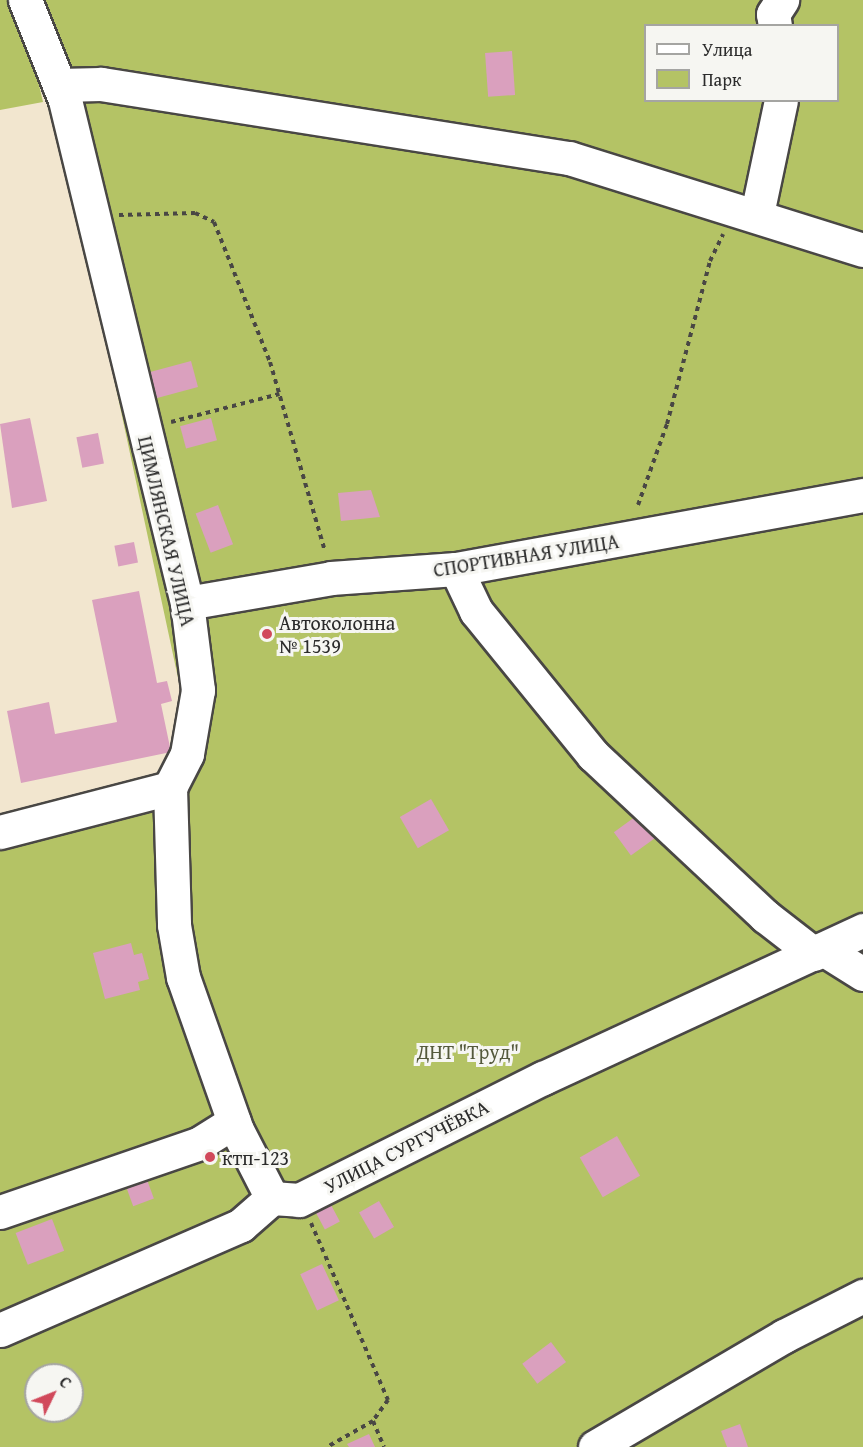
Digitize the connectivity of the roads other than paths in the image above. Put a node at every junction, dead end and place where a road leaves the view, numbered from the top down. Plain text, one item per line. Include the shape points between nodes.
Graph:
1 (782, 0) edge
2 (17, 1) edge
3 (775, 24) edge
4 (59, 85) junction
5 (780, 102) edge
6 (742, 219) junction
7 (863, 250) edge
8 (861, 504) edge
9 (456, 569) junction
10 (187, 603) junction
11 (170, 788) junction
12 (0, 832) edge
13 (863, 930) edge
14 (818, 952) junction
15 (863, 974) edge
16 (234, 1122) junction
17 (286, 1199) junction
18 (0, 1212) edge
19 (863, 1296) edge
20 (0, 1330) edge
21 (595, 1447) edge

1 - 3 street via 773,14
2 - 4 street, ЦИМЛЯНСКАЯ УЛИЦА
4 - 6 street via 101,84 569,158
4 - 10 street, ЦИМЛЯНСКАЯ УЛИЦА
5 - 6 street
6 - 7 street
8 - 9 street, СПОРТИВНАЯ УЛИЦА
9 - 10 street, СПОРТИВНАЯ УЛИЦА via 331,578
9 - 14 street via 476,611 593,754 765,916
10 - 11 street, ЦИМЛЯНСКАЯ УЛИЦА via 198,690 187,754
11 - 12 street
11 - 16 street, ЦИМЛЯНСКАЯ УЛИЦА via 174,925 183,977
13 - 14 street, УЛИЦА СУРГУЧЁВКА
14 - 15 street
14 - 17 street, УЛИЦА СУРГУЧЁВКА
16 - 17 street, ЦИМЛЯНСКАЯ УЛИЦА
16 - 18 street via 200,1143
17 - 20 street, УЛИЦА СУРГУЧЁВКА via 241,1225
19 - 21 street via 784,1336

